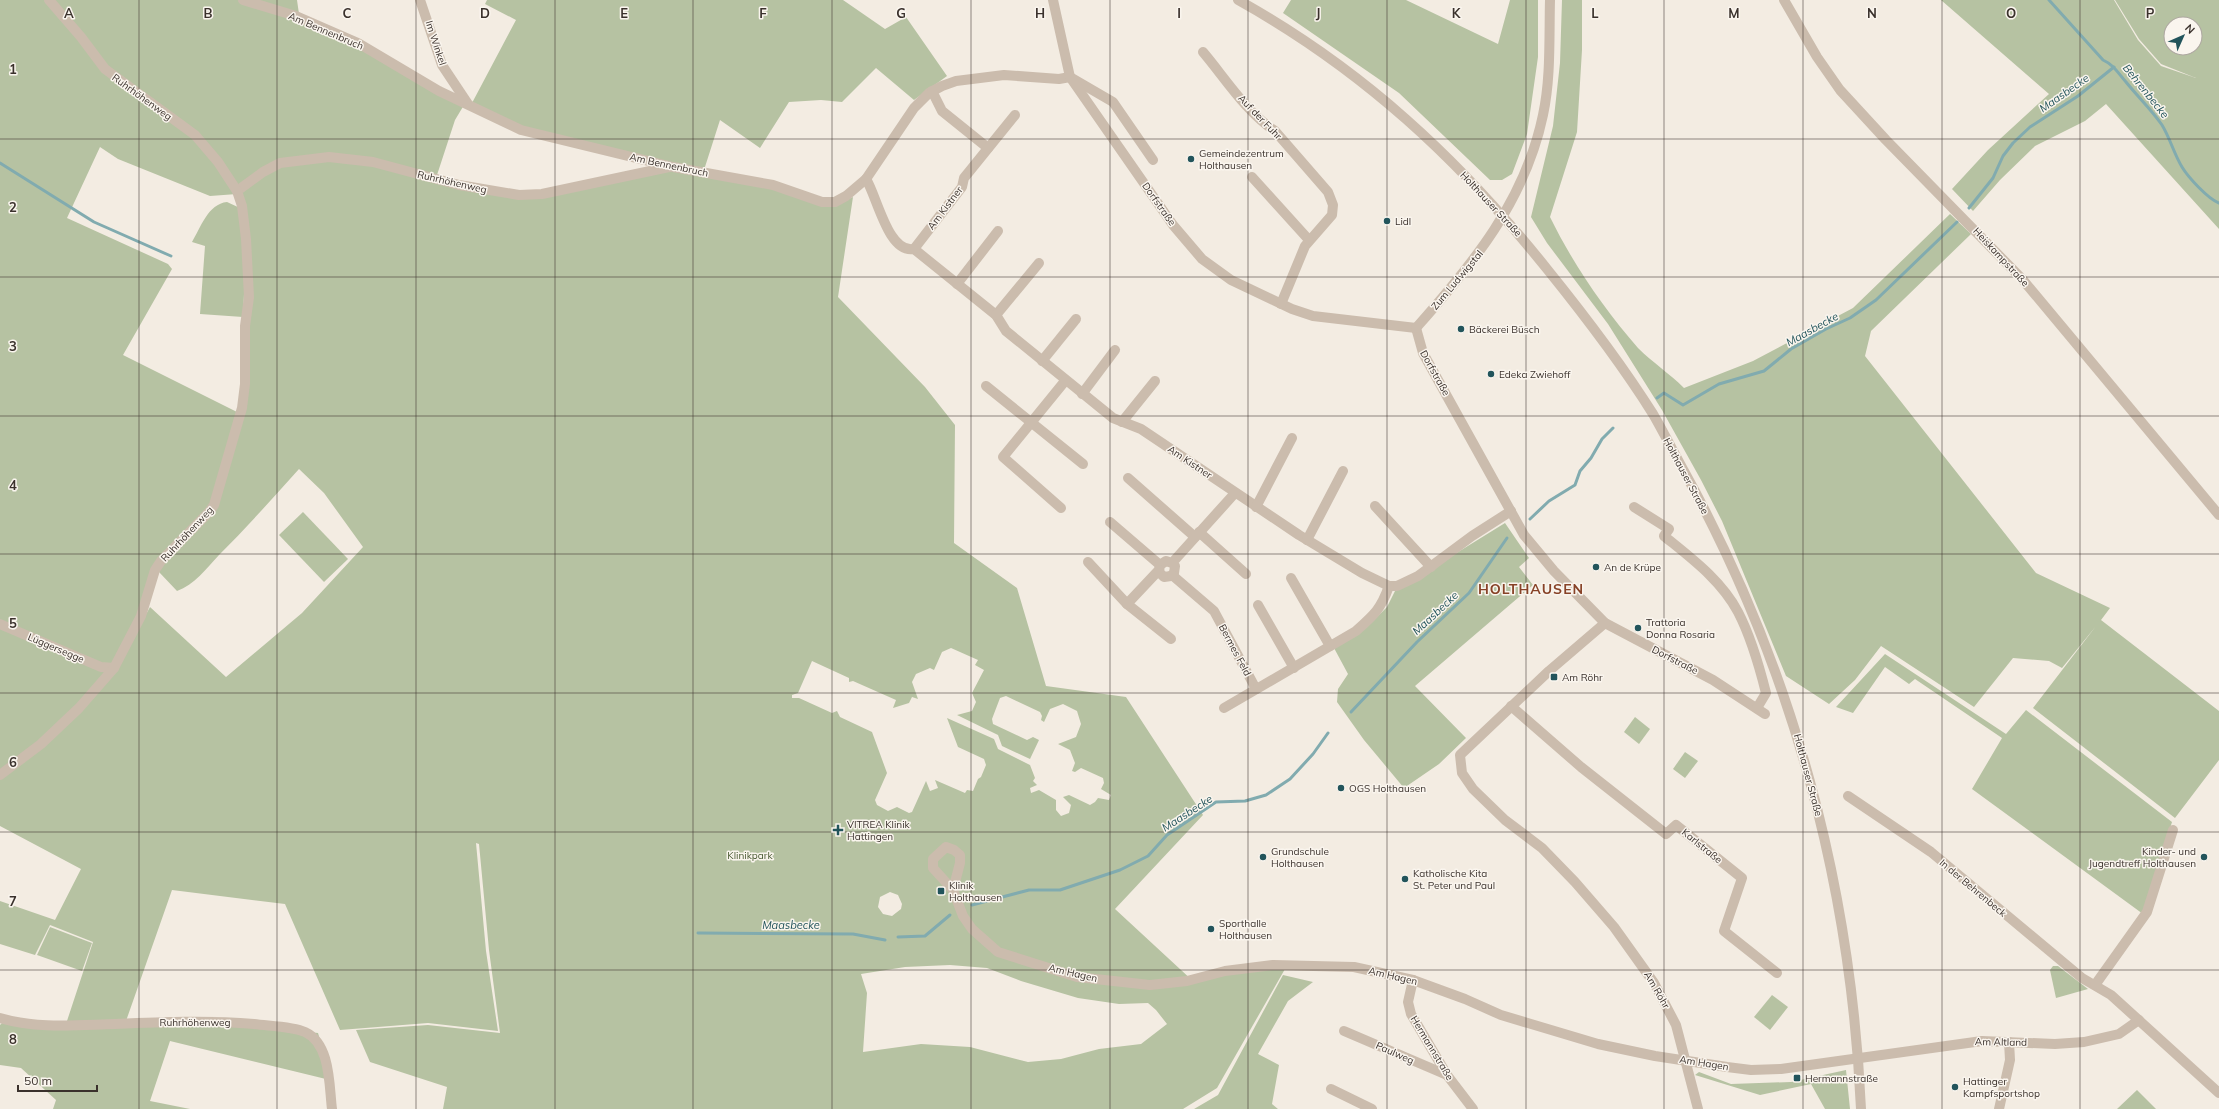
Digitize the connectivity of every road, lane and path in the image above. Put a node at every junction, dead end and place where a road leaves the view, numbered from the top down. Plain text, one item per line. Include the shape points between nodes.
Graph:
1 (49, 0) edge
2 (243, 0) edge
3 (420, 0) edge
4 (1053, 0) edge
5 (1238, 0) edge
6 (1550, 0) edge
7 (1784, 0) edge
8 (1203, 52) dead end
9 (1070, 77) junction
10 (932, 91) junction
11 (468, 104) junction
12 (1015, 115) dead end
13 (988, 148) junction
14 (1153, 160) dead end
15 (673, 167) junction
16 (1252, 177) dead end
17 (866, 179) junction
18 (238, 191) junction
19 (1503, 214) junction
20 (998, 231) dead end
21 (1309, 240) junction
22 (914, 249) junction
23 (1039, 263) dead end
24 (957, 284) junction
25 (1281, 304) junction
26 (996, 315) junction
27 (1076, 319) dead end
28 (1416, 328) junction
29 (1115, 350) dead end
30 (1042, 361) junction
31 (1065, 381) junction
32 (1155, 381) dead end
33 (986, 386) dead end
34 (1082, 394) junction
35 (1032, 422) junction
36 (1122, 422) junction
37 (1292, 438) dead end
38 (1083, 464) dead end
39 (1343, 471) dead end
40 (1128, 478) dead end
41 (1235, 493) junction
42 (1375, 506) dead end
43 (1256, 507) junction
44 (1061, 508) dead end
45 (1634, 508) dead end
46 (1511, 512) junction
47 (2219, 514) edge
48 (1110, 522) dead end
49 (1197, 534) junction
50 (1307, 540) junction
51 (1088, 562) dead end
52 (1172, 563) junction
53 (1159, 567) junction
54 (1431, 567) junction
55 (1246, 574) dead end
56 (1172, 575) junction
57 (1291, 578) dead end
58 (1389, 586) junction
59 (1127, 604) junction
60 (1258, 605) dead end
61 (1605, 623) junction
62 (0, 624) edge
63 (1171, 639) dead end
64 (1330, 646) junction
65 (114, 668) junction
66 (1294, 668) junction
67 (1256, 689) junction
68 (1511, 706) junction
69 (1224, 708) dead end
70 (1757, 708) junction
71 (1766, 714) dead end
72 (0, 775) edge
73 (1848, 796) dead end
74 (2173, 830) dead end
75 (953, 890) dead end
76 (1777, 973) dead end
77 (1413, 980) junction
78 (2095, 985) junction
79 (1, 1020) edge
80 (2140, 1020) junction
81 (1344, 1031) dead end
82 (2009, 1042) junction
83 (1859, 1059) junction
84 (1684, 1060) junction
85 (1447, 1075) junction
86 (1331, 1089) dead end
87 (2219, 1093) edge
88 (332, 1109) edge
89 (1372, 1109) edge
90 (1473, 1109) edge
91 (1698, 1109) edge
92 (1861, 1109) edge
93 (1999, 1109) edge

1 - 18 street, Ruhrhöhenweg via 105,69 195,136 218,162
2 - 11 street, Am Bennenbruch via 296,16 358,43 439,91
3 - 11 street, Im Winkel via 442,65
4 - 9 street, Dorfstraße
5 - 19 street, Holthauser Straße via 1308,41 1363,82 1413,125
6 - 19 street, Zum Ludwigstal via 1547,92 1543,114 1535,148 1520,186
7 - 47 street, Heiskampstraße via 1817,57 1840,90 2023,280
8 - 21 street, Auf der Fuhr via 1252,111 1274,131 1328,192 1333,205 1332,215
9 - 10 street, Am Bennenbruch via 1059,79 1016,75 992,76 956,81
9 - 14 street via 1113,102
9 - 25 street, Dorfstraße via 1189,246 1214,270
10 - 13 street via 942,111
10 - 17 street, Am Bennenbruch via 914,108
11 - 15 street, Am Bennenbruch via 521,130
12 - 13 street, Am Kistner
13 - 22 street, Am Kistner via 964,178 962,187
15 - 17 street, Am Bennenbruch via 773,185 822,202 835,202
15 - 18 street, Ruhrhöhenweg via 542,194 518,195 459,185 373,162 329,157 280,163
16 - 21 street
17 - 22 street, Am Kistner via 896,242 903,249
18 - 65 street, Ruhrhöhenweg via 246,239 249,297 245,326 245,384 242,408 214,505 155,570 141,616
19 - 28 street, Zum Ludwigstal via 1480,252
19 - 83 street, Holthauser Straße via 1588,319 1654,416 1703,505 1748,600 1795,728 1830,857 1848,962
20 - 24 street
21 - 25 street, Auf der Fuhr via 1300,255
22 - 24 street, Am Kistner
23 - 26 street
24 - 26 street, Am Kistner
25 - 28 street, Dorfstraße via 1313,316
26 - 30 street, Am Kistner via 1006,331
27 - 30 street
28 - 46 street, Dorfstraße via 1423,354
29 - 34 street
30 - 31 street, Am Kistner
31 - 34 street, Am Kistner
31 - 35 street
32 - 36 street
33 - 35 street
34 - 36 street, Am Kistner
35 - 38 street
35 - 44 street via 1002,457
36 - 41 street, Am Kistner via 1141,429
37 - 43 street
39 - 50 street
40 - 49 street
41 - 43 street, Am Kistner
41 - 49 street
42 - 54 street
43 - 50 street, Am Kistner
45 - 70 street via 1669,529 1664,536 1705,570 1738,611 1755,652 1766,693
46 - 54 street via 1472,536
46 - 61 street, Dorfstraße via 1524,536
48 - 53 street
49 - 52 street
49 - 55 street
50 - 58 street, Am Kistner
51 - 59 street
52 - 53 street via 1166,561
52 - 56 street via 1175,569
53 - 56 street via 1164,577
53 - 59 street
54 - 58 street via 1397,586
56 - 67 street, Bermes Feld via 1214,611
57 - 64 street
58 - 64 street via 1383,604 1372,618
59 - 63 street
60 - 66 street
61 - 68 street, Am Röhr
61 - 70 street, Dorfstraße via 1707,677
62 - 65 street, Lüggersegge via 101,667
64 - 66 street
65 - 72 street, Ruhrhöhenweg via 63,724
66 - 67 street
67 - 69 street
68 - 76 street, Karlstraße via 1581,767 1666,834 1676,825 1742,878 1724,931
68 - 84 street, Am Röhr via 1460,756 1462,773 1472,789 1505,820 1542,848 1614,927 1654,983 1676,1025
70 - 71 street, Dorfstraße
73 - 78 street, In der Behrenbeck via 1931,852 2082,978
74 - 78 street via 2147,912
75 - 77 street, Am Hagen via 963,916 972,929 998,952 1077,977 1150,985 1273,965 1354,967
77 - 84 street, Am Hagen via 1501,1015 1598,1044
77 - 85 street, Hermannstraße via 1409,998 1411,1014
78 - 80 street, In der Behrenbeck
79 - 88 street, Ruhrhöhenweg via 61,1026 216,1020 306,1032 326,1060
80 - 82 street, Am Altland via 2119,1034 2084,1042
80 - 87 street, In der Behrenbeck
81 - 85 street, Paulweg
82 - 83 street, Am Altland via 1982,1041
82 - 93 street via 2010,1060
83 - 84 street, Am Hagen via 1781,1069 1750,1070
83 - 92 street, Holthauser Straße
84 - 91 street
85 - 90 street, Hermannstraße
86 - 89 street

